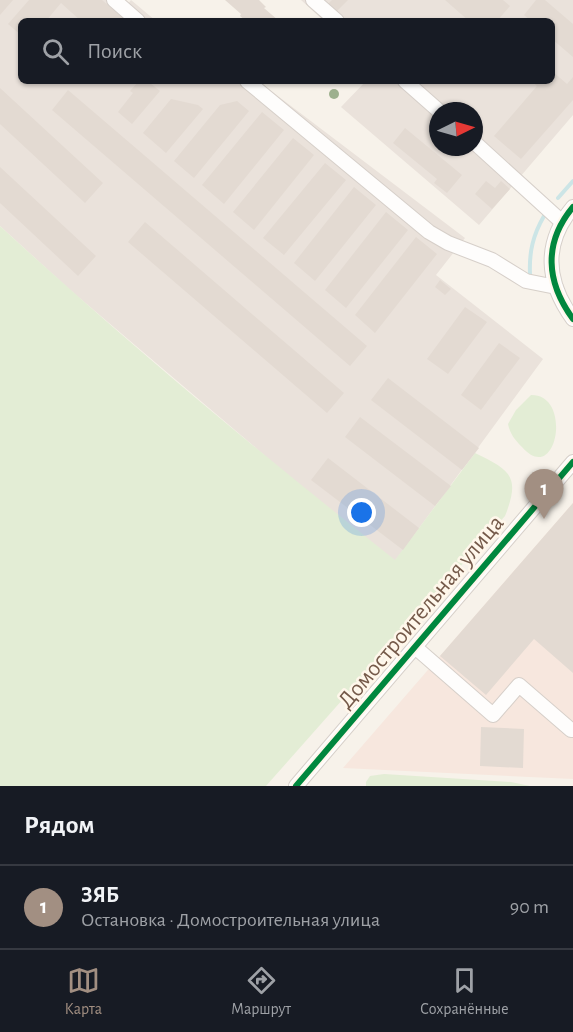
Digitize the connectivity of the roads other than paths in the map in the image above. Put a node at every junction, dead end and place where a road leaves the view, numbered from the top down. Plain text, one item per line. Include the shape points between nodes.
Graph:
1 (114, 0) edge
2 (313, 0) edge
3 (135, 18) edge
4 (333, 18) edge
5 (251, 84) edge
6 (408, 84) edge
7 (429, 102) edge
8 (483, 150) edge
9 (573, 207) edge
10 (562, 222) junction
11 (556, 287) junction
12 (573, 292) edge
13 (563, 304) junction
14 (573, 319) edge
15 (573, 462) edge
16 (415, 647) junction
17 (573, 730) edge
18 (296, 786) edge

1 - 3 street
2 - 4 street
5 - 11 street via 438,238 492,260 526,281
6 - 7 street
8 - 10 street
9 - 10 street
10 - 11 street via 552,248
11 - 13 street
12 - 13 street
13 - 14 street
15 - 16 street, Домостроительная улица
16 - 17 street via 493,715 519,685
16 - 18 street, Домостроительная улица

